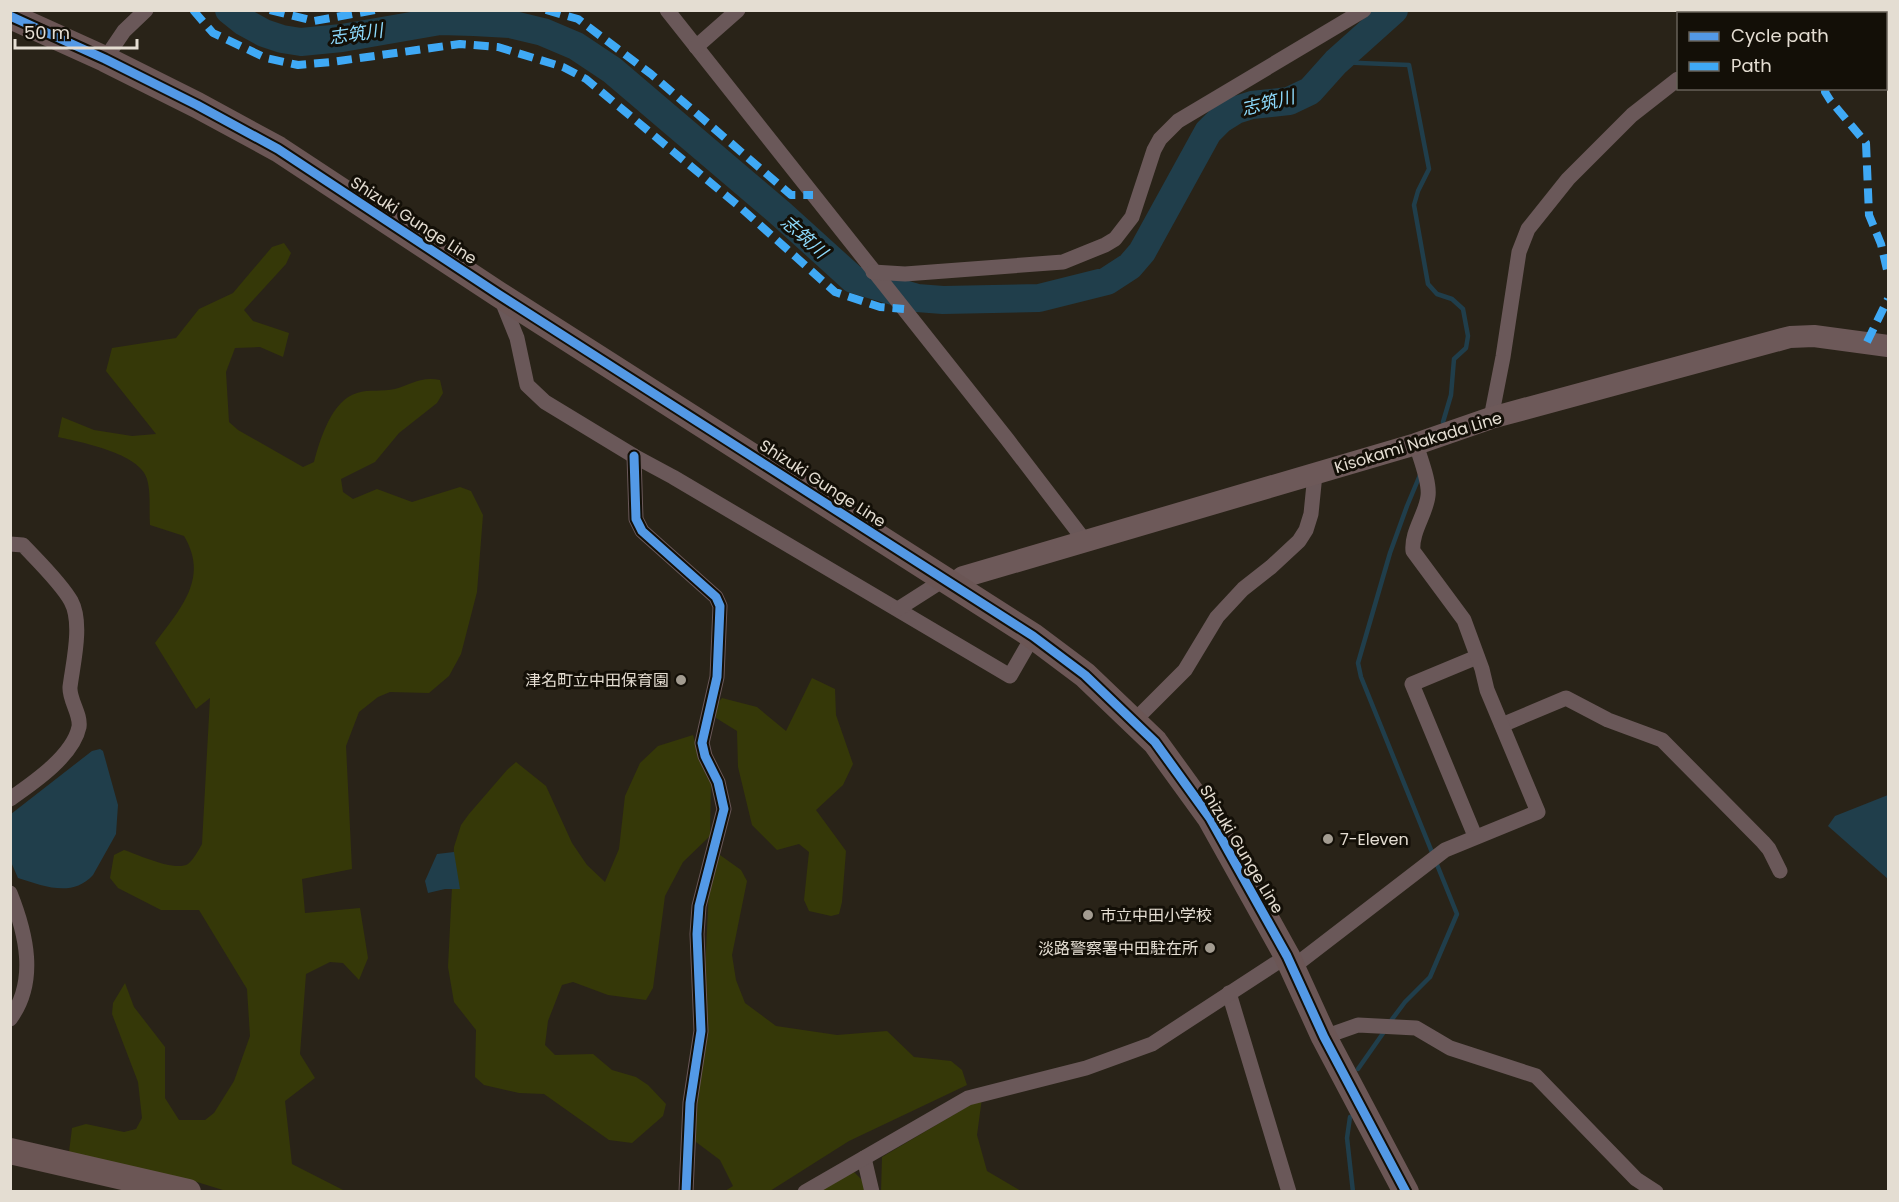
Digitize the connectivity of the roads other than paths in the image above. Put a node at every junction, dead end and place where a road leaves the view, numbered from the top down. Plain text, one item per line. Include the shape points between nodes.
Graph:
1 (146, 10) edge
2 (667, 10) edge
3 (738, 10) edge
4 (1364, 10) edge
5 (10, 16) edge
6 (696, 47) junction
7 (105, 59) junction
8 (1677, 80) edge
9 (875, 273) junction
10 (498, 294) junction
11 (1888, 346) edge
12 (1491, 418) junction
13 (1416, 444) junction
14 (634, 456) junction
15 (1315, 474) junction
16 (1085, 542) junction
17 (10, 544) edge
18 (949, 582) junction
19 (898, 609) junction
20 (1033, 636) junction
21 (1476, 657) junction
22 (1134, 721) junction
23 (1502, 725) junction
24 (10, 799) edge
25 (1475, 836) junction
26 (1780, 871) dead end
27 (10, 893) edge
28 (1290, 961) junction
29 (1228, 993) junction
30 (10, 1019) edge
31 (1324, 1037) junction
32 (10, 1151) edge
33 (864, 1158) junction
34 (180, 1190) edge
35 (686, 1191) edge
36 (805, 1191) edge
37 (872, 1191) edge
38 (1289, 1191) edge
39 (1406, 1191) edge
40 (1656, 1191) edge

1 - 7 street via 124,31
2 - 6 street
3 - 6 street
4 - 9 street via 1178,121 1154,150 1132,217 1115,239 1063,262
5 - 7 main road, Shizuki Gunge Line
6 - 9 street
7 - 10 main road, Shizuki Gunge Line via 279,149
8 - 12 street via 1632,115 1568,180 1528,229 1519,252
9 - 16 street
10 - 14 street via 517,338 527,385 545,402
10 - 18 main road, Shizuki Gunge Line
11 - 12 main road, Kisokami Nakada Line via 1814,336 1790,337
12 - 13 main road, Kisokami Nakada Line
13 - 15 main road, Kisokami Nakada Line
13 - 21 street via 1428,496 1413,551 1464,620
14 - 19 street
14 - 35 street via 636,519 642,531 716,597 720,606 717,677 702,743 724,809 699,906 701,1031 690,1103
15 - 16 main road, Kisokami Nakada Line
15 - 22 street via 1311,514 1299,541 1217,617 1185,670
16 - 18 main road, Kisokami Nakada Line
17 - 24 street via 23,545 71,600 76,646 69,691 79,725 71,745 57,761
18 - 19 street
18 - 20 main road, Shizuki Gunge Line
19 - 20 street via 1010,676
20 - 22 main road, Shizuki Gunge Line via 1085,675
21 - 23 street
21 - 25 street via 1412,684
22 - 28 main road, Shizuki Gunge Line via 1155,742 1210,818
23 - 25 street via 1538,812
23 - 26 street via 1566,698 1608,720 1662,740 1763,842
25 - 28 street via 1445,850
27 - 30 street via 22,926 26,960 21,1005
28 - 29 street
28 - 31 main road, Shizuki Gunge Line
29 - 33 street via 1152,1044 1086,1068 968,1098
29 - 38 street
31 - 39 main road, Shizuki Gunge Line
31 - 40 street via 1358,1025 1416,1028 1450,1048 1536,1076 1636,1179
32 - 34 main road
33 - 36 street
33 - 37 street

